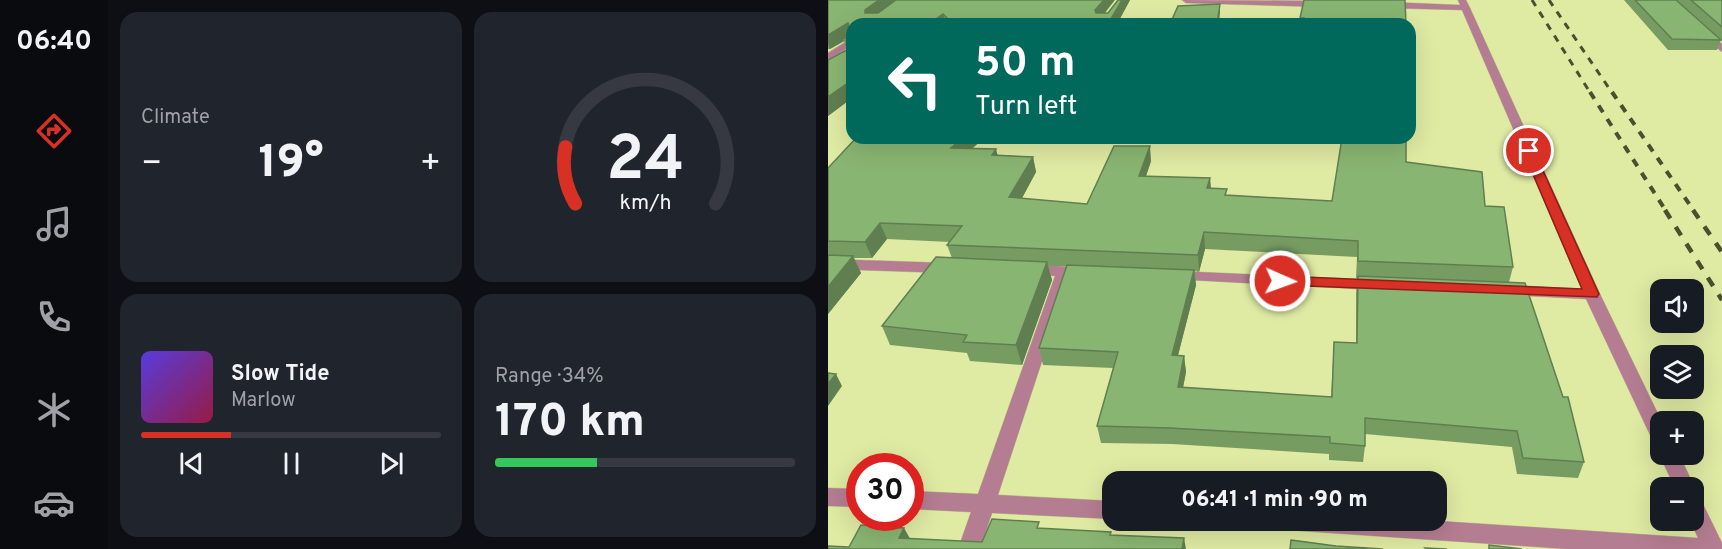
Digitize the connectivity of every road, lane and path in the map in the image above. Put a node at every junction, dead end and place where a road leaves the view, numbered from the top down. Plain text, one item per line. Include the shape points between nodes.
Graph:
1 (1186, 0) edge
2 (1275, 1) edge
3 (1334, 4) edge
4 (1464, 4) edge
5 (1382, 5) edge
6 (1699, 28) edge
7 (846, 45) edge
8 (1722, 49) edge
9 (828, 57) edge
10 (828, 264) edge
11 (958, 268) edge
12 (1017, 270) edge
13 (1064, 272) junction
14 (1100, 273) edge
15 (1160, 276) edge
16 (1388, 285) edge
17 (1496, 290) edge
18 (1592, 294) junction
19 (1650, 416) edge
20 (828, 497) edge
21 (846, 498) edge
22 (924, 500) edge
23 (986, 502) junction
24 (1102, 509) edge
25 (1704, 528) edge
26 (1440, 531) edge
27 (969, 549) edge
28 (1714, 549) edge

1 - 2 street
2 - 3 street
4 - 5 street
4 - 18 street
6 - 8 street
7 - 9 street
10 - 11 street
12 - 13 street
13 - 14 street
13 - 23 street
15 - 16 street
17 - 18 street
18 - 19 street
20 - 21 street
22 - 23 street
23 - 24 street
23 - 27 street
25 - 28 street
26 - 28 street

